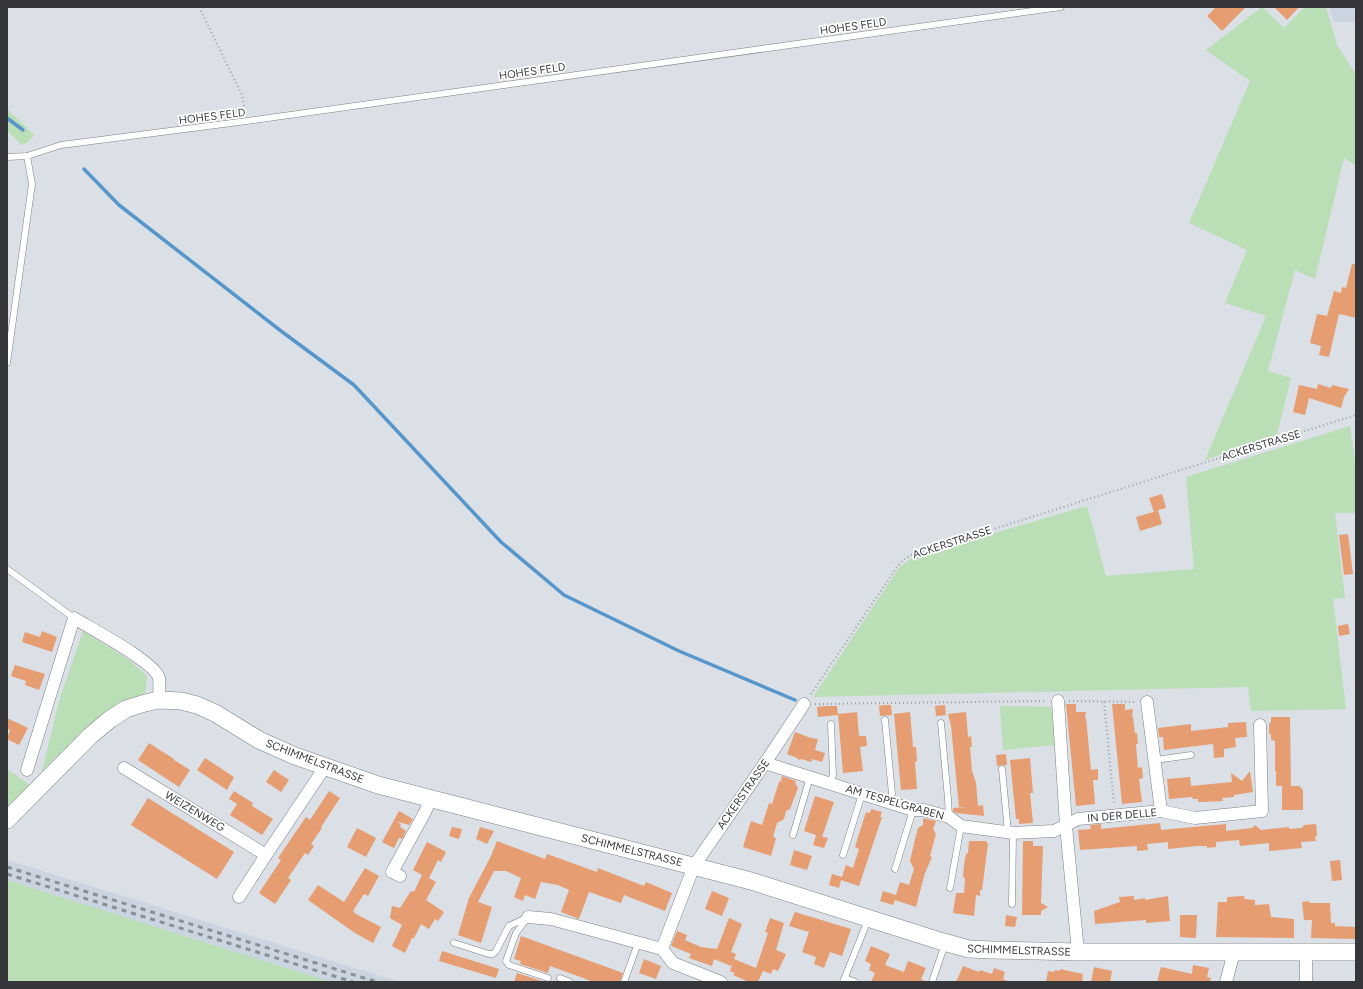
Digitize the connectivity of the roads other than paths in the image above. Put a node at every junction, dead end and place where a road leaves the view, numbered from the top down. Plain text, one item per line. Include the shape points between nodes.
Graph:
1 (1061, 7) edge
2 (26, 156) junction
3 (7, 157) edge
4 (7, 363) edge
5 (7, 569) edge
6 (74, 618) junction
7 (159, 700) junction
8 (1058, 701) road end
9 (1147, 702) road end
10 (804, 704) road end
11 (885, 720) dead end
12 (941, 723) dead end
13 (831, 724) dead end
14 (1260, 725) dead end
15 (1191, 755) dead end
16 (1155, 760) junction
17 (765, 763) junction
18 (325, 767) junction
19 (124, 768) dead end
20 (1002, 769) dead end
21 (27, 770) dead end
22 (810, 777) junction
23 (830, 784) junction
24 (862, 794) junction
25 (430, 799) junction
26 (889, 802) junction
27 (914, 810) junction
28 (1161, 811) junction
29 (949, 817) junction
30 (7, 820) edge
31 (961, 826) junction
32 (1066, 826) junction
33 (1010, 832) junction
34 (793, 835) dead end
35 (266, 855) junction
36 (843, 855) dead end
37 (694, 866) junction
38 (895, 869) dead end
39 (400, 876) dead end
40 (950, 888) dead end
41 (239, 897) dead end
42 (1012, 904) dead end
43 (528, 917) junction
44 (868, 918) junction
45 (454, 943) dead end
46 (638, 943) junction
47 (946, 943) junction
48 (662, 949) junction
49 (1078, 952) junction
50 (1234, 952) junction
51 (1306, 952) junction
52 (1356, 952) edge
53 (548, 978) dead end
54 (560, 978) dead end
55 (844, 980) edge
56 (570, 982) edge
57 (624, 982) edge
58 (721, 982) edge
59 (855, 982) edge
60 (932, 982) edge
61 (1226, 982) edge
62 (1306, 982) edge

1 - 2 lane, HOHES FELD via 61,146
2 - 3 lane, HOHES FELD
2 - 4 lane via 32,184
5 - 6 lane
6 - 7 street via 153,668 159,678
6 - 21 street
7 - 18 street, SCHIMMELSTRASSE via 197,705 259,740
7 - 30 street, SCHIMMELSTRASSE via 126,709 109,720
8 - 32 street
9 - 16 street
10 - 17 street, ACKERSTRASSE
11 - 26 lane via 892,794
12 - 29 lane
13 - 23 lane via 833,775
14 - 28 street, IN DER DELLE via 1262,811 1195,818
15 - 16 lane
16 - 28 street
17 - 22 street, AM TESPELGRABEN
17 - 37 street, ACKERSTRASSE
18 - 25 street, SCHIMMELSTRASSE
18 - 35 street
19 - 35 street, WEIZENWEG
20 - 33 lane
22 - 23 street, AM TESPELGRABEN
22 - 34 lane
23 - 24 street, AM TESPELGRABEN
24 - 26 street, AM TESPELGRABEN
24 - 36 lane
25 - 37 street, SCHIMMELSTRASSE
25 - 39 street via 392,872
26 - 27 street, AM TESPELGRABEN
27 - 29 street, AM TESPELGRABEN
27 - 38 lane
28 - 32 street, IN DER DELLE via 1078,819
29 - 31 street, AM TESPELGRABEN
31 - 33 street, AM TESPELGRABEN
31 - 40 lane
32 - 33 street, AM TESPELGRABEN via 1054,832
32 - 49 street
33 - 42 lane
35 - 41 street
37 - 44 street, SCHIMMELSTRASSE
37 - 48 street, SCHIMMELSTRASSE
43 - 45 lane via 509,926 493,954
43 - 46 street via 551,919
43 - 53 lane via 516,933 506,961 509,965
44 - 47 street, SCHIMMELSTRASSE
44 - 55 lane
46 - 48 street
46 - 57 lane
47 - 49 street, SCHIMMELSTRASSE via 969,949
47 - 60 lane
48 - 58 street via 673,962
49 - 50 street, SCHIMMELSTRASSE
50 - 51 street, SCHIMMELSTRASSE
50 - 61 street
51 - 52 street, SCHIMMELSTRASSE
51 - 62 street
54 - 56 lane
55 - 59 lane

